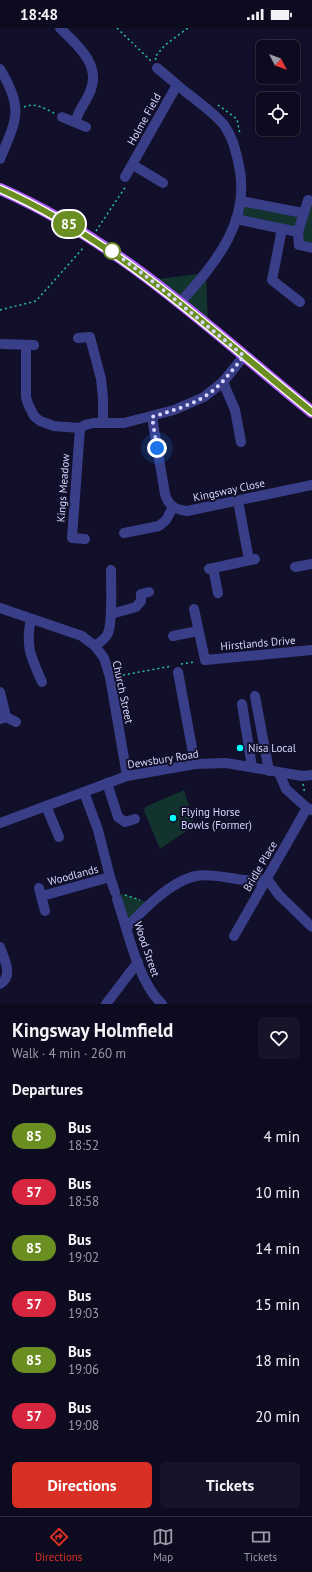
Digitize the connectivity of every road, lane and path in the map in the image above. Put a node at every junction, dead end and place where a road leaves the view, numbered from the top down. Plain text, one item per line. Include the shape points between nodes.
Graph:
1 (60, 28) edge
2 (117, 28) edge
3 (188, 28) edge
4 (158, 68) junction
5 (0, 69) edge
6 (177, 85) junction
7 (17, 110) junction
8 (62, 117) joint
9 (76, 122) junction
10 (86, 127) dead end
11 (0, 159) edge
12 (133, 165) junction
13 (125, 177) joint
14 (163, 182) dead end
15 (0, 189) edge
16 (241, 201) junction
17 (312, 201) edge
18 (303, 213) junction
19 (236, 219) junction
20 (282, 229) junction
21 (298, 232) junction
22 (92, 238) junction
23 (312, 248) edge
24 (300, 302) dead end
25 (180, 303) junction
26 (0, 310) edge
27 (78, 338) dead end
28 (2, 344) dead end
29 (244, 356) junction
30 (223, 382) junction
31 (312, 412) edge
32 (152, 417) junction
33 (102, 422) junction
34 (80, 428) junction
35 (240, 442) dead end
36 (312, 485) edge
37 (238, 501) junction
38 (173, 507) junction
39 (124, 533) dead end
40 (85, 539) dead end
41 (312, 564) edge
42 (295, 567) dead end
43 (111, 570) dead end
44 (149, 592) dead end
45 (218, 593) dead end
46 (0, 608) edge
47 (194, 609) dead end
48 (111, 614) junction
49 (31, 620) junction
50 (198, 631) junction
51 (173, 636) dead end
52 (95, 646) junction
53 (312, 650) edge
54 (205, 660) junction
55 (178, 672) dead end
56 (110, 677) junction
57 (42, 682) dead end
58 (0, 692) edge
59 (255, 696) dead end
60 (242, 704) dead end
61 (3, 718) edge
62 (16, 722) dead end
63 (195, 764) junction
64 (252, 768) junction
65 (274, 772) junction
66 (312, 775) edge
67 (127, 776) junction
68 (107, 783) junction
69 (84, 792) junction
70 (46, 806) junction
71 (309, 809) edge
72 (135, 818) dead end
73 (0, 823) edge
74 (59, 837) dead end
75 (110, 877) junction
76 (267, 879) junction
77 (116, 896) junction
78 (151, 903) junction
79 (45, 911) dead end
80 (127, 927) junction
81 (312, 927) edge
82 (234, 936) dead end
83 (0, 947) edge
84 (138, 962) junction
85 (0, 984) edge
86 (106, 1004) edge
87 (162, 1004) edge

1 - 9 street via 86,54 92,70 90,93 79,111
2 - 4 path
3 - 4 path via 165,45 155,57
4 - 6 street
5 - 7 street
6 - 12 street, Holme Field
6 - 16 street via 214,115 231,136 241,174
7 - 8 path via 29,104 40,106
7 - 11 street
8 - 9 street
9 - 10 street
12 - 13 street, Holme Field
12 - 14 street
13 - 22 path via 131,179
15 - 22 main road via 31,202
16 - 18 street
16 - 19 street
17 - 18 street via 308,200
18 - 21 street
19 - 20 street
19 - 25 street via 217,259
20 - 21 street
20 - 24 street via 272,280
21 - 23 street via 299,245
22 - 25 main road
22 - 26 path via 36,301
25 - 29 main road
27 - 33 street via 90,337 101,380
28 - 34 street via 30,345 26,397 34,416 54,426
29 - 30 street
29 - 31 main road
30 - 32 street via 194,402
30 - 35 street via 234,410
32 - 33 street via 124,423
32 - 38 street via 166,500
33 - 34 street
34 - 40 street, Kings Meadow via 72,538
36 - 37 street, Kingsway Close
37 - 38 street, Kingsway Close via 187,511
37 - 45 street via 252,560 211,568
38 - 39 street via 166,520 159,526
41 - 42 street
43 - 48 street
44 - 48 street via 141,594 141,601 136,607
46 - 49 street, Church Street
47 - 50 street
48 - 52 street via 108,634
49 - 52 street, Church Street via 82,636
49 - 57 street via 28,643
50 - 51 street
50 - 54 street
52 - 56 street, Church Street via 104,658
53 - 54 street, Hirstlands Drive
54 - 56 path
55 - 63 street
56 - 67 street, Church Street
58 - 61 street
59 - 65 street
60 - 64 street
61 - 62 street
63 - 64 street, Dewsbury Road via 226,763
63 - 67 street, Dewsbury Road
64 - 65 street, Dewsbury Road
65 - 66 street, Dewsbury Road
65 - 71 street via 286,789
67 - 68 street, Dewsbury Road
68 - 69 street, Dewsbury Road
68 - 72 street via 118,817 125,822
69 - 70 street, Dewsbury Road
69 - 75 street, Wood Street via 98,830
70 - 73 street, Dewsbury Road
70 - 74 street
71 - 76 street, Bridle Place
75 - 77 street, Wood Street
75 - 79 street, Woodlands via 41,892
76 - 78 street via 247,881 196,876 180,883
76 - 81 street via 279,895
76 - 82 street, Bridle Place
77 - 78 path
77 - 80 street, Wood Street
78 - 80 street
80 - 84 street, Wood Street
83 - 85 street via 8,976
84 - 86 street
84 - 87 street, Wood Street via 145,982

